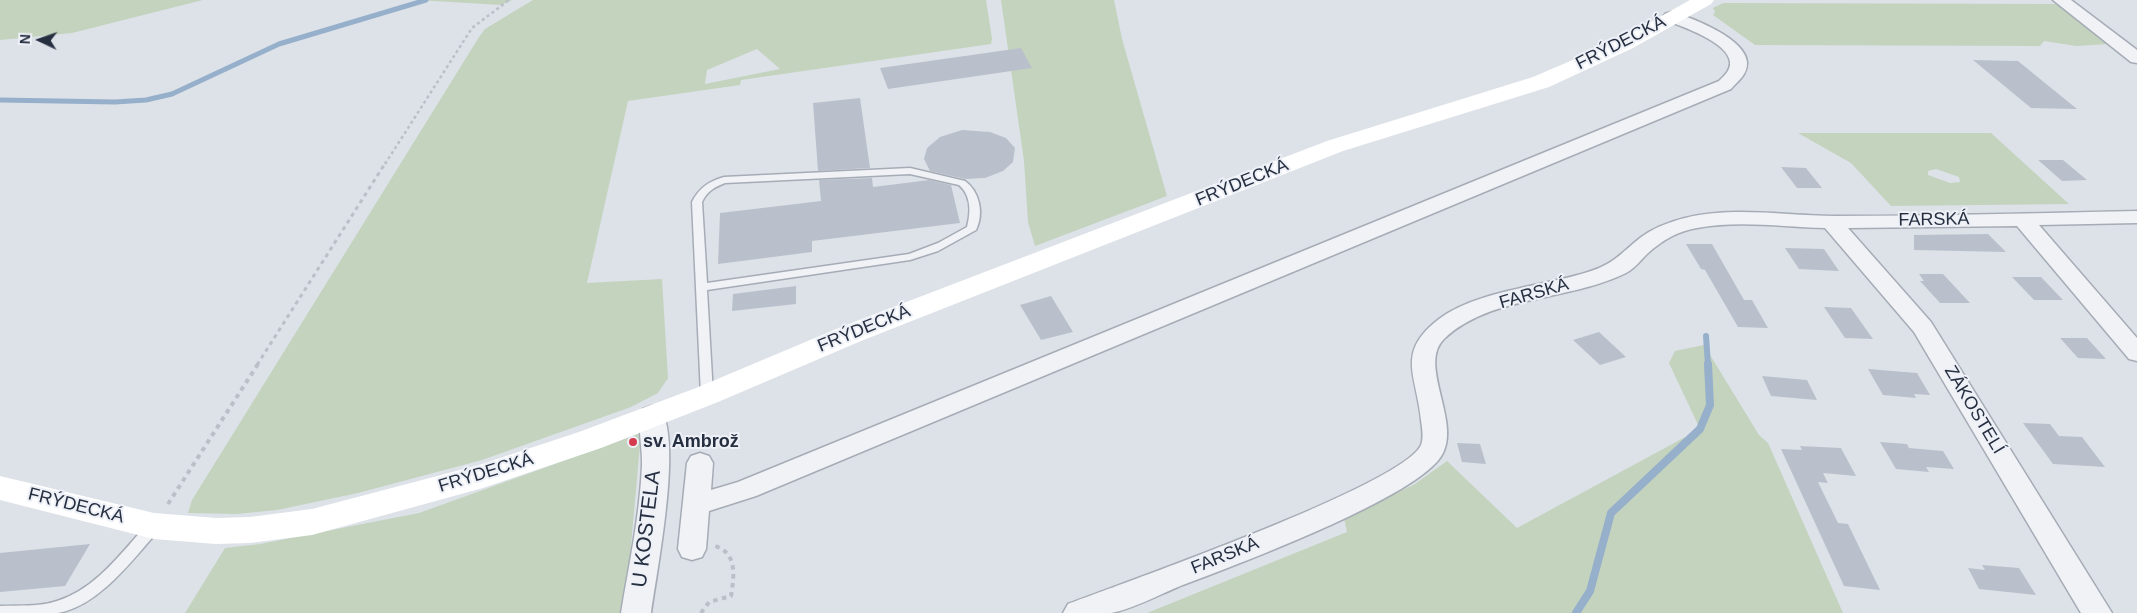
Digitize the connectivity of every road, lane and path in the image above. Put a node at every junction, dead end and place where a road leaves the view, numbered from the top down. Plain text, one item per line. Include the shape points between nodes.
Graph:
1 (509, 0) edge
2 (1704, 0) edge
3 (2062, 0) edge
4 (1671, 17) junction
5 (2137, 58) edge
6 (2137, 217) edge
7 (2022, 219) junction
8 (1831, 222) junction
9 (701, 287) junction
10 (2137, 353) edge
11 (707, 395) junction
12 (652, 415) junction
13 (700, 463) dead end
14 (0, 488) edge
15 (696, 505) junction
16 (154, 526) junction
17 (692, 549) joint
18 (56, 610) edge
19 (0, 612) edge
20 (636, 613) edge
21 (702, 613) edge
22 (1078, 613) edge
23 (2097, 613) edge

1 - 16 path via 472,28
2 - 4 street, FRÝDECKÁ
3 - 5 street
4 - 11 street, FRÝDECKÁ via 1617,48 1541,82 1335,146 851,334
4 - 15 street via 1704,29 1725,43 1738,60 1739,69 1734,78 1725,86 756,486
6 - 7 street, FARSKÁ
7 - 8 street, FARSKÁ
7 - 10 street
8 - 22 street, FARSKÁ via 1722,218 1678,225 1654,237 1620,268 1454,318 1432,334 1424,348 1424,369 1435,438 1431,451 1418,466 1367,496 1214,561
8 - 23 street, ZÁKOSTELÍ via 1923,327
9 - 9 lane via 928,252 945,246 972,228 976,207 968,186 910,171 709,185 697,202
9 - 11 lane
11 - 12 street, FRÝDECKÁ
12 - 16 street, FRÝDECKÁ via 483,476 304,524 250,530
12 - 20 street, U KOSTELA via 657,438 652,502
13 - 15 street
14 - 16 street, FRÝDECKÁ
15 - 17 street
16 - 18 lane via 102,581
17 - 21 path via 711,545 720,547 732,557 734,574 730,596 713,598 704,606
18 - 19 lane

